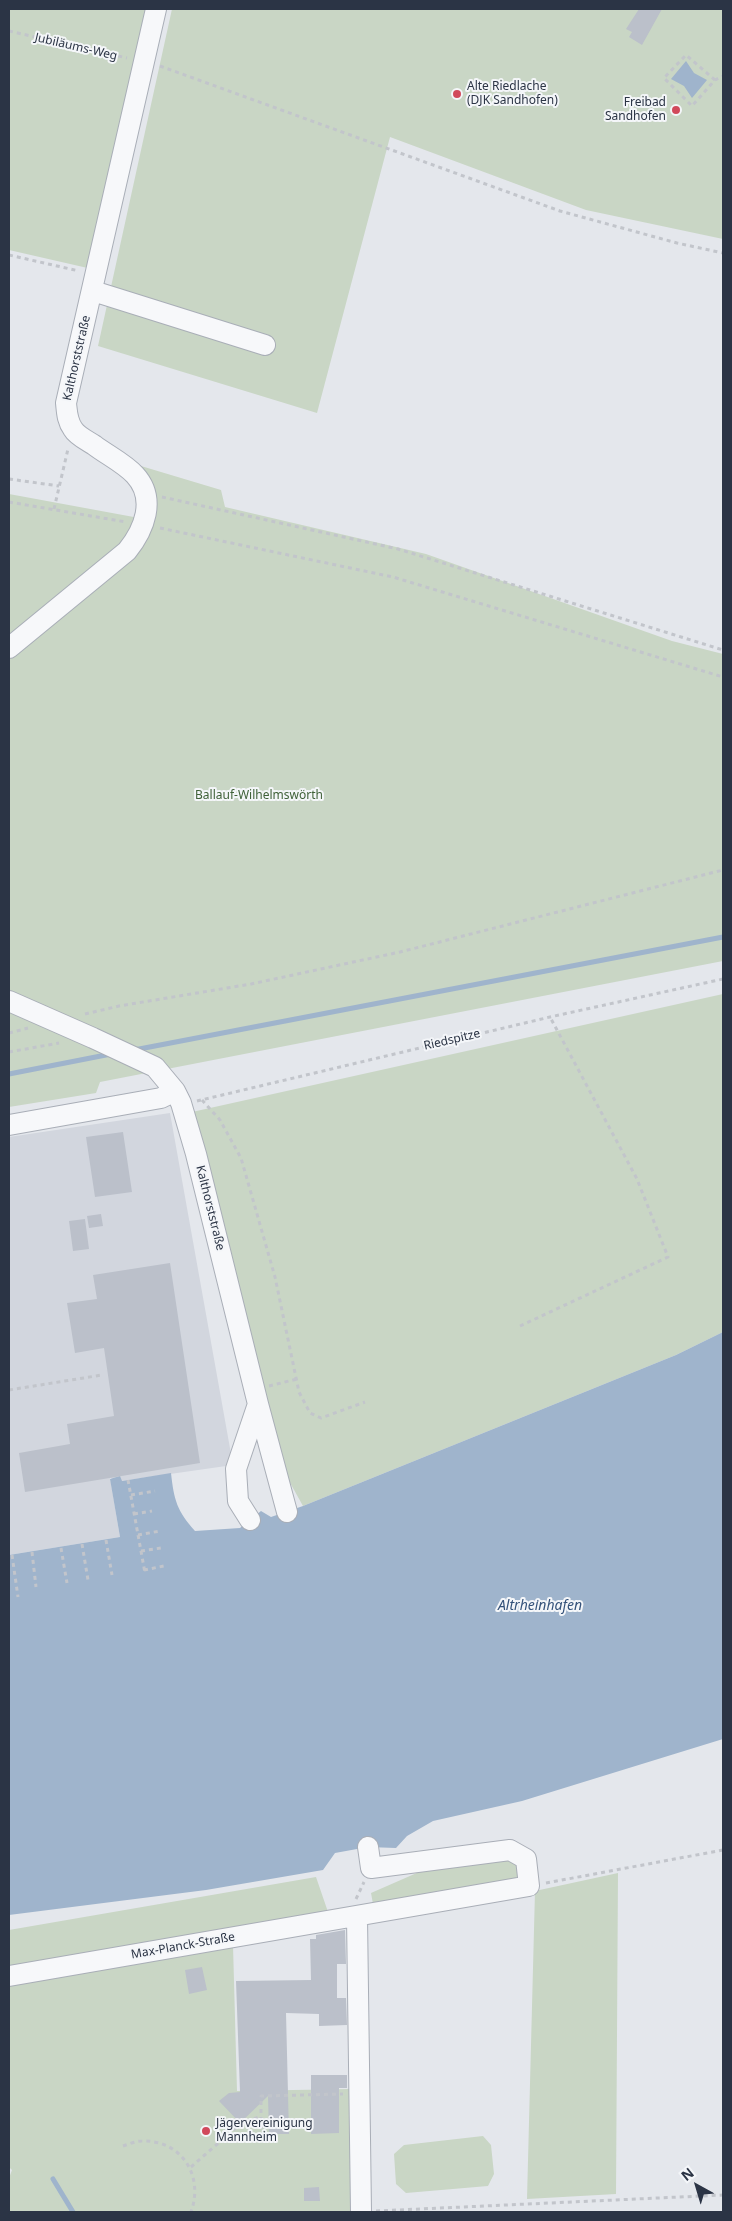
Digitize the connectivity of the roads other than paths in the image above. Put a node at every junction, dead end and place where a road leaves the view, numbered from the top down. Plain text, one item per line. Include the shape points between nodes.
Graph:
1 (156, 9) edge
2 (95, 283) junction
3 (264, 345) dead end
4 (9, 648) edge
5 (9, 1001) edge
6 (178, 1097) junction
7 (9, 1125) edge
8 (256, 1397) junction
9 (287, 1512) dead end
10 (250, 1520) dead end
11 (368, 1847) dead end
12 (357, 1916) junction
13 (9, 1976) edge
14 (361, 2212) edge

1 - 2 street, Kalthorststraße
2 - 3 street
2 - 4 street, Kalthorststraße via 66,403 67,416 73,430 134,475 146,493 144,525 127,552
5 - 6 street, Kalthorststraße via 155,1068
6 - 7 street
6 - 8 street, Kalthorststraße via 196,1154
8 - 9 street, Kalthorststraße
8 - 10 street via 236,1468 238,1501
11 - 12 street, Max-Planck-Straße via 371,1868 510,1850 526,1859 528,1886
12 - 13 street, Max-Planck-Straße
12 - 14 street

